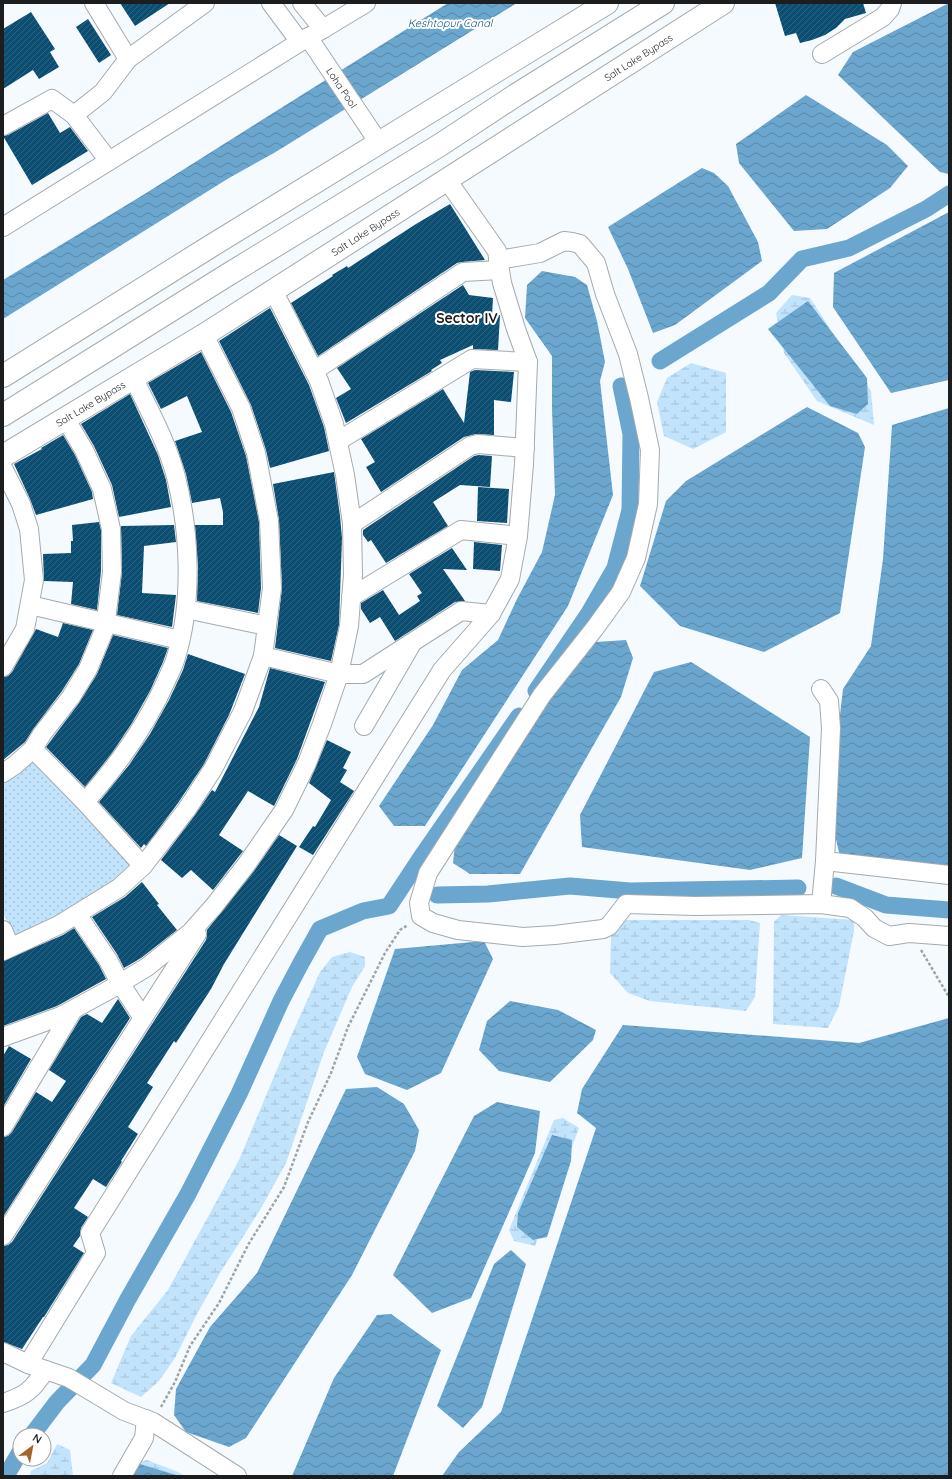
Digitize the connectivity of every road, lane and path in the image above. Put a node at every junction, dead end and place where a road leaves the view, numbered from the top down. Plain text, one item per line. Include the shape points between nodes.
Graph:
1 (94, 3) edge
2 (205, 3) edge
3 (271, 3) edge
4 (302, 3) edge
5 (366, 3) edge
6 (607, 3) edge
7 (663, 3) edge
8 (723, 3) edge
9 (892, 3) edge
10 (311, 36) junction
11 (822, 54) dead end
12 (128, 59) junction
13 (74, 115) junction
14 (3, 126) edge
15 (379, 143) junction
16 (109, 161) junction
17 (447, 180) junction
18 (3, 227) edge
19 (499, 265) junction
20 (273, 290) junction
21 (204, 335) junction
22 (528, 362) junction
23 (314, 371) junction
24 (3, 376) edge
25 (133, 377) junction
26 (3, 416) edge
27 (65, 418) junction
28 (338, 441) junction
29 (525, 448) junction
30 (3, 456) edge
31 (3, 468) edge
32 (352, 524) junction
33 (518, 536) junction
34 (351, 597) junction
35 (30, 605) junction
36 (186, 610) junction
37 (491, 614) junction
38 (106, 622) junction
39 (267, 626) junction
40 (180, 640) junction
41 (412, 642) junction
42 (263, 656) junction
43 (3, 667) edge
44 (339, 674) junction
45 (821, 689) dead end
46 (364, 726) dead end
47 (33, 749) junction
48 (3, 773) edge
49 (85, 802) junction
50 (825, 861) junction
51 (143, 866) junction
52 (949, 875) edge
53 (821, 904) junction
54 (214, 906) junction
55 (77, 914) junction
56 (421, 916) junction
57 (3, 930) edge
58 (909, 933) junction
59 (949, 936) edge
60 (7, 949) edge
61 (120, 983) junction
62 (949, 997) edge
63 (73, 1010) junction
64 (142, 1018) junction
65 (3, 1037) edge
66 (3, 1127) edge
67 (3, 1236) edge
68 (3, 1352) edge
69 (37, 1367) junction
70 (3, 1403) edge
71 (149, 1421) junction
72 (122, 1476) edge
73 (237, 1476) edge

1 - 12 street
2 - 12 street
3 - 10 street
4 - 10 street
5 - 10 street
6 - 15 main road
7 - 26 main road via 440,145
8 - 17 main road, Salt Lake Bypass
9 - 11 street via 883,17
10 - 15 street, Loha Pool
10 - 16 street
12 - 13 street via 103,92
13 - 14 street via 52,99
13 - 16 street
15 - 24 main road
16 - 18 street
17 - 19 street via 497,251
17 - 20 main road, Salt Lake Bypass
19 - 22 street via 511,314
19 - 23 street via 464,272
19 - 56 street via 540,254 564,241 580,244 596,263 628,354 639,398 650,450 648,504 636,558 621,592 542,695 428,873 419,903
20 - 21 main road, Salt Lake Bypass
20 - 23 street
21 - 25 main road, Salt Lake Bypass
21 - 39 street via 241,408 256,453 269,521 272,588
22 - 28 street via 472,359
22 - 29 street
23 - 28 street
25 - 27 main road, Salt Lake Bypass
25 - 36 street via 160,433 176,477 185,527 188,564
27 - 30 main road, Salt Lake Bypass
27 - 38 street via 84,450 102,489 111,529 112,572
28 - 32 street
29 - 32 street via 478,444 470,446
29 - 33 street
31 - 35 street via 21,504 29,529 34,580
32 - 34 street
33 - 34 street via 461,530
33 - 37 street via 510,579
34 - 44 street via 349,626
35 - 38 street
35 - 43 street via 25,629
36 - 39 street
36 - 40 street
37 - 41 street via 461,611
37 - 69 street via 442,670 90,1233 96,1253
38 - 40 street
38 - 47 street via 106,628 88,669
39 - 42 street
40 - 49 street via 176,658 158,701 134,741
41 - 44 street via 362,674
41 - 46 street
42 - 44 street
42 - 51 street via 243,711 213,769 187,809
44 - 54 street via 307,763 284,810
45 - 50 street via 829,701 831,728
47 - 48 street
47 - 49 street
49 - 51 street
50 - 52 street
50 - 53 street
51 - 55 street via 119,888
53 - 56 street via 626,904 609,926 603,929 524,937 458,930 433,923
53 - 58 street via 850,908 874,928 889,936
54 - 61 street via 191,932 147,967
54 - 64 street
55 - 60 street
55 - 61 street
56 - 71 path via 400,930 385,952 348,1027 284,1187 248,1245 218,1303 190,1346 174,1382
57 - 60 street
58 - 59 street
58 - 62 path
61 - 63 street
61 - 64 street
63 - 65 street
63 - 66 street
64 - 67 street
68 - 69 street
69 - 70 street via 36,1384 20,1397
69 - 71 street via 69,1378 124,1411
71 - 72 street via 144,1438
71 - 73 street

